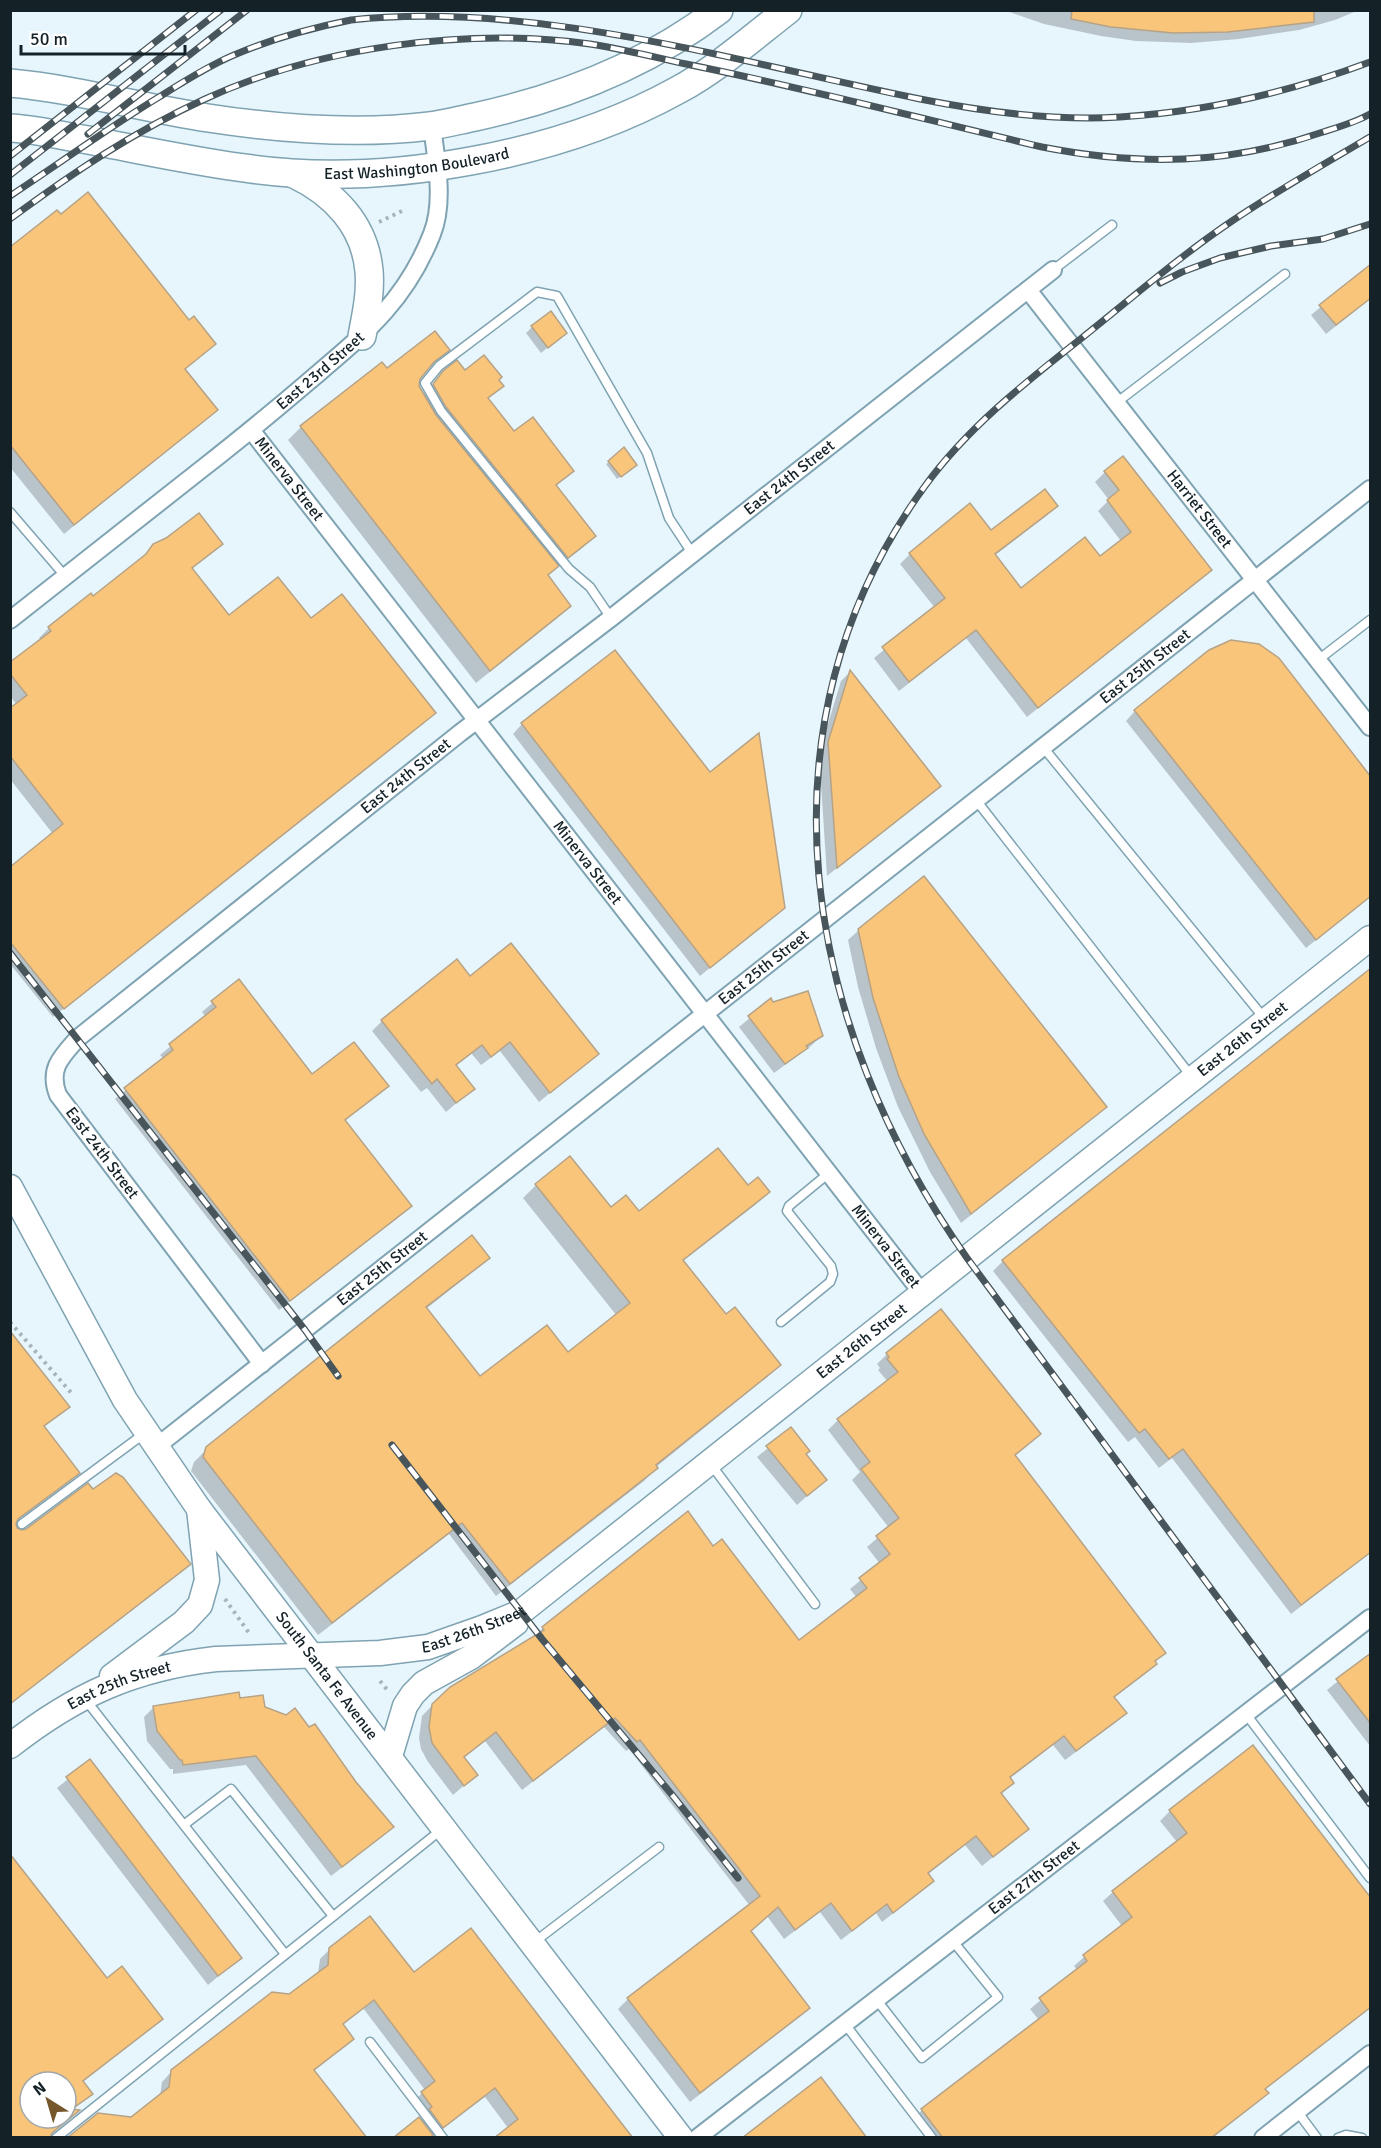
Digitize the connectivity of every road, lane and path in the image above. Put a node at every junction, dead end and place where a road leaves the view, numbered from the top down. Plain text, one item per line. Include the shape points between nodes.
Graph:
1 (718, 10) edge
2 (788, 10) edge
3 (10, 83) edge
4 (432, 126) junction
5 (10, 128) edge
6 (437, 166) junction
7 (290, 172) junction
8 (406, 209) dead end
9 (375, 224) dead end
10 (1112, 225) dead end
11 (1053, 270) joint
12 (1285, 274) dead end
13 (1028, 290) junction
14 (362, 336) junction
15 (1116, 403) junction
16 (251, 430) junction
17 (1371, 489) edge
18 (10, 512) edge
19 (692, 553) junction
20 (65, 576) junction
21 (1255, 580) junction
22 (611, 618) junction
23 (10, 620) edge
24 (1371, 620) edge
25 (1318, 660) junction
26 (477, 720) junction
27 (1371, 727) edge
28 (1043, 747) junction
29 (976, 800) junction
30 (1371, 938) edge
31 (705, 1014) junction
32 (1267, 1020) junction
33 (1193, 1079) junction
34 (829, 1173) junction
35 (10, 1187) edge
36 (922, 1293) junction
37 (10, 1322) edge
38 (781, 1322) dead end
39 (262, 1364) junction
40 (73, 1395) dead end
41 (151, 1440) junction
42 (710, 1463) junction
43 (199, 1509) junction
44 (22, 1524) dead end
45 (554, 1587) junction
46 (219, 1591) dead end
47 (815, 1604) dead end
48 (1371, 1618) edge
49 (250, 1625) dead end
50 (245, 1628) junction
51 (249, 1633) dead end
52 (312, 1655) junction
53 (83, 1697) junction
54 (1246, 1714) junction
55 (10, 1746) edge
56 (390, 1756) junction
57 (185, 1824) junction
58 (444, 1828) junction
59 (659, 1847) dead end
60 (1371, 1878) edge
61 (333, 1916) junction
62 (952, 1940) junction
63 (532, 1943) junction
64 (285, 1954) junction
65 (876, 1999) junction
66 (845, 2024) junction
67 (370, 2042) dead end
68 (1371, 2054) edge
69 (1297, 2112) junction
70 (56, 2138) edge
71 (443, 2138) edge
72 (681, 2138) edge
73 (697, 2138) edge
74 (932, 2138) edge
75 (1263, 2138) edge
76 (1317, 2138) edge
77 (1338, 2138) edge
78 (1362, 2138) edge

1 - 4 main road, East Washington Boulevard via 662,49 600,78 510,109
2 - 6 main road, East Washington Boulevard via 703,75 658,100 545,144
3 - 4 main road, East Washington Boulevard via 208,118 295,128
4 - 6 street, East 23rd Street
5 - 7 main road, East Washington Boulevard
6 - 7 main road, East Washington Boulevard via 350,174
6 - 14 street, East 23rd Street via 438,206 433,232 411,279
7 - 14 main road via 333,198 359,232 369,270
8 - 9 path
10 - 11 lane
11 - 13 street, East 24th Street
12 - 15 lane
13 - 15 street, Harriet Street
13 - 19 street, East 24th Street
14 - 16 street, East 23rd Street
15 - 21 street, Harriet Street
16 - 20 street, East 23rd Street
16 - 26 street, Minerva Street
17 - 21 street, East 25th Street
18 - 20 lane
19 - 22 street, East 24th Street
19 - 22 lane via 669,518 647,453 557,296 537,292 439,366 425,383 441,411 569,569 590,587
20 - 23 street, East 23rd Street
21 - 25 street, Harriet Street
21 - 28 street, East 25th Street
22 - 26 street, East 24th Street
24 - 25 lane
25 - 27 street, Harriet Street
26 - 31 street, Minerva Street
26 - 39 street, East 24th Street via 78,1038 61,1057 53,1074 58,1095
28 - 29 street, East 25th Street
28 - 32 lane
29 - 31 street, East 25th Street
29 - 33 lane
30 - 32 main road, East 26th Street
31 - 34 street, Minerva Street
31 - 39 street, East 25th Street
32 - 33 main road, East 26th Street
33 - 36 main road, East 26th Street
34 - 36 street, Minerva Street
34 - 38 lane via 787,1211 834,1274 830,1282
35 - 41 main road, South Santa Fe Avenue via 100,1356
36 - 42 main road, East 26th Street
37 - 40 path
39 - 41 street, East 25th Street
41 - 43 main road, South Santa Fe Avenue
41 - 44 lane
42 - 45 main road, East 26th Street
42 - 47 lane
43 - 52 main road, South Santa Fe Avenue
43 - 53 main road via 207,1580 200,1605 184,1622
45 - 52 main road, East 26th Street via 521,1612 428,1647
45 - 56 main road via 499,1637 424,1683 413,1694 405,1706
46 - 50 path
48 - 54 street, East 27th Street
49 - 50 path
50 - 51 path
52 - 53 main road, East 25th Street via 194,1662 126,1678
52 - 56 main road, South Santa Fe Avenue
53 - 55 main road, East 25th Street
53 - 57 lane
54 - 60 lane
54 - 62 street, East 27th Street
56 - 58 main road, South Santa Fe Avenue
57 - 61 lane via 231,1789
57 - 64 lane
58 - 61 lane
58 - 63 main road, South Santa Fe Avenue
59 - 63 lane
61 - 64 lane
62 - 65 street, East 27th Street
62 - 65 lane via 998,1997 922,2058
63 - 72 main road, South Santa Fe Avenue
64 - 70 lane
65 - 66 street, East 27th Street
66 - 73 street, East 27th Street
66 - 74 lane
67 - 71 lane
68 - 69 street
69 - 75 street
69 - 76 lane
77 - 78 lane

